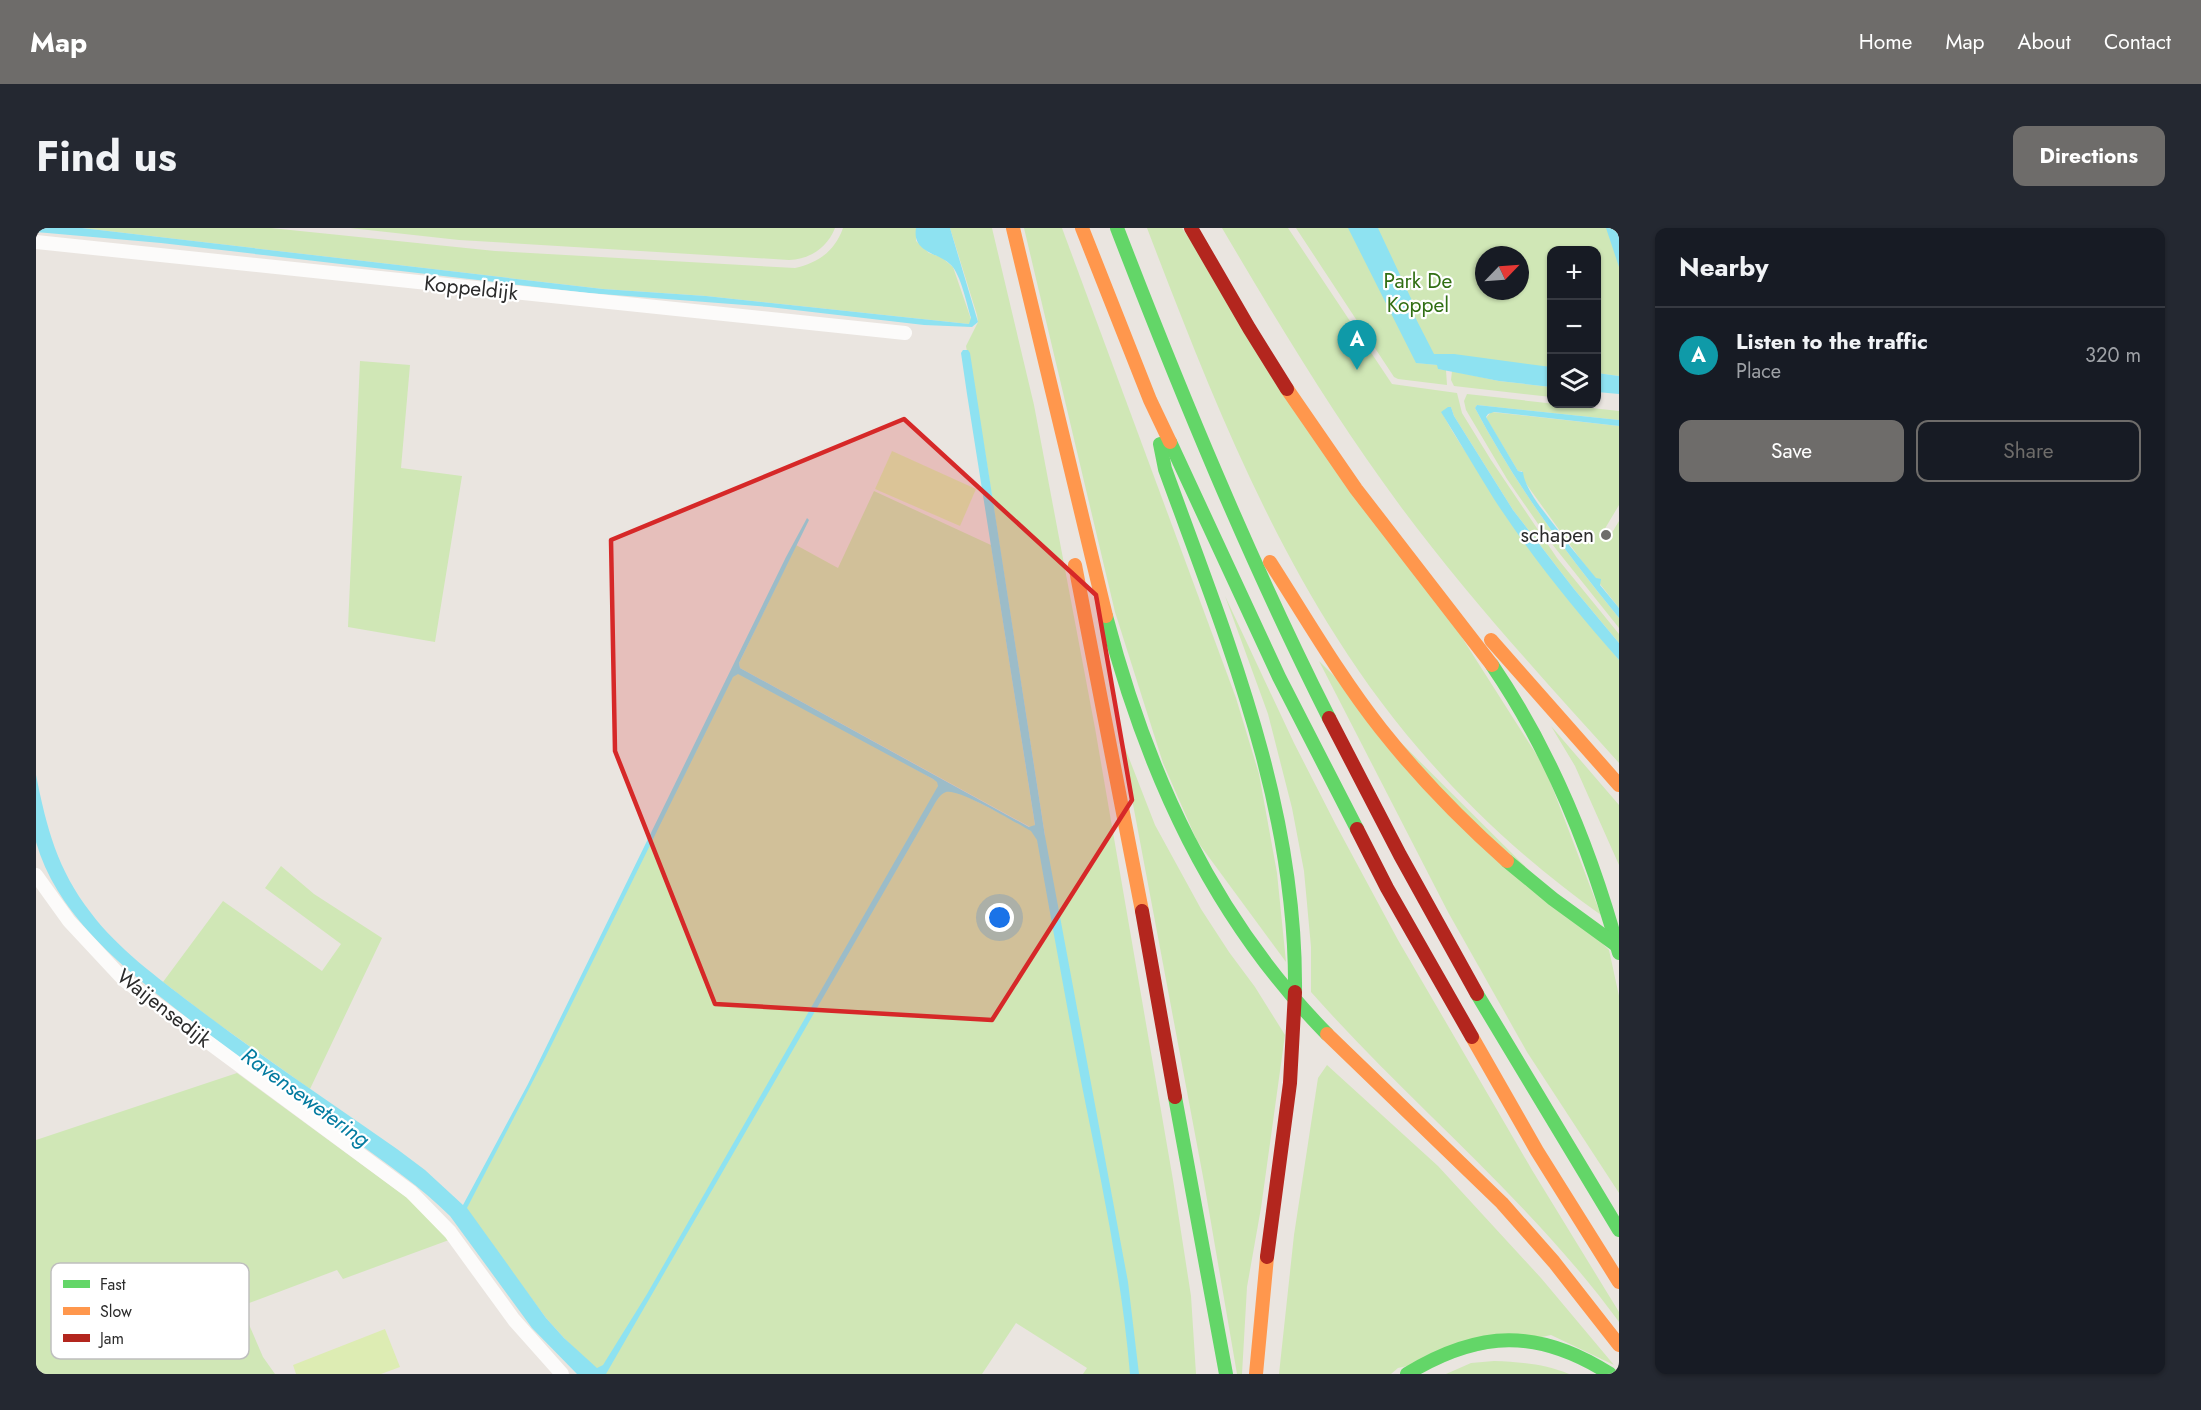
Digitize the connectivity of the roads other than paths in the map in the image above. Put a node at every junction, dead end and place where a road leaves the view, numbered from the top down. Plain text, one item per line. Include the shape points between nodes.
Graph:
1 (1013, 228) edge
2 (1083, 228) edge
3 (1117, 228) edge
4 (1191, 228) edge
5 (36, 242) edge
6 (905, 333) dead end
7 (1150, 400) junction
8 (1072, 481) junction
9 (1357, 490) junction
10 (1228, 496) junction
11 (1064, 507) dead end
12 (1074, 556) dead end
13 (1619, 785) edge
14 (36, 875) edge
15 (1619, 947) edge
16 (1619, 953) edge
17 (1619, 1230) edge
18 (1203, 1248) junction
19 (1619, 1282) edge
20 (1619, 1345) edge
21 (1209, 1355) dead end
22 (562, 1374) edge
23 (1226, 1374) edge
24 (1256, 1374) edge
25 (1407, 1374) edge
26 (1610, 1374) edge

1 - 8 highway
2 - 7 highway
3 - 10 highway
4 - 9 highway via 1281,379
5 - 6 street, Koppeldijk
7 - 19 highway via 1279,677 1387,888 1537,1151
7 - 24 highway via 1165,470 1250,709 1268,771 1289,882 1293,1040
8 - 11 highway
8 - 20 highway via 1101,602 1143,737 1182,829 1245,936 1336,1044 1536,1240
9 - 13 highway via 1410,542 1451,595
9 - 16 highway via 1487,657 1538,740 1563,789 1595,869
10 - 15 highway via 1340,672 1424,779 1463,821 1550,898
10 - 17 highway via 1282,621 1408,869 1531,1086
12 - 18 highway
14 - 22 street, Waijensedijk via 69,921 124,980 411,1192 450,1232 514,1320
18 - 21 highway
18 - 23 highway
25 - 26 highway via 1471,1344 1508,1340 1549,1344

